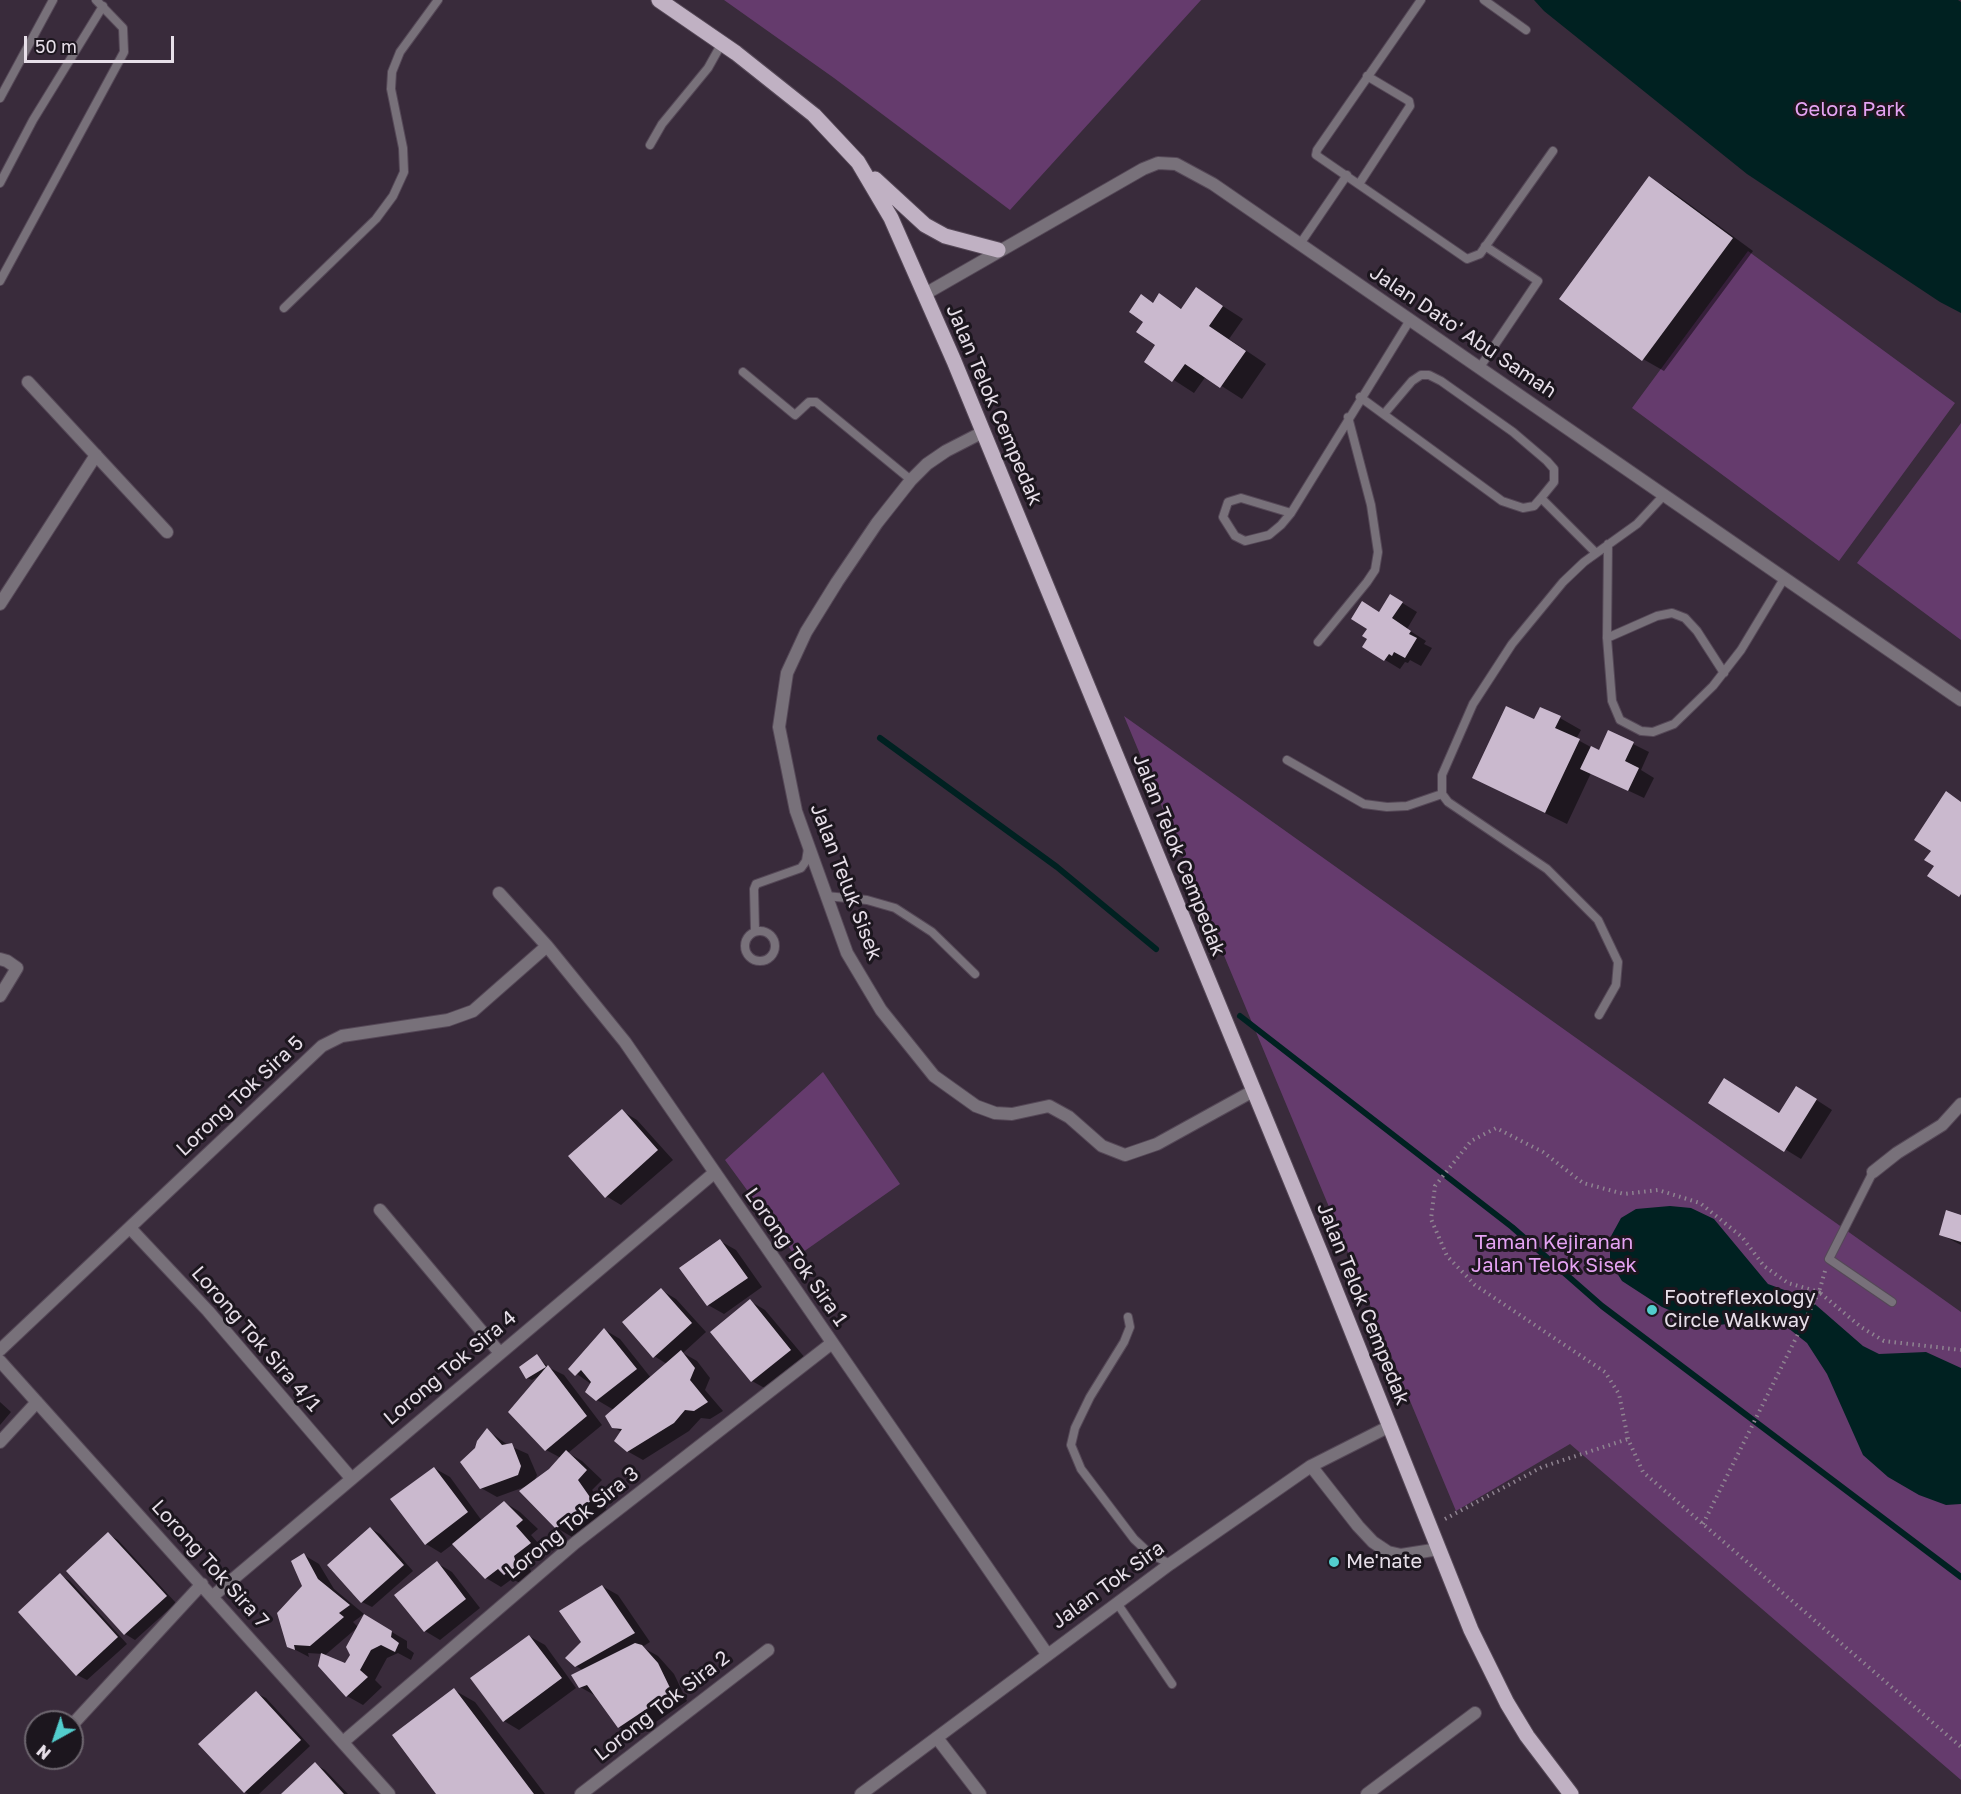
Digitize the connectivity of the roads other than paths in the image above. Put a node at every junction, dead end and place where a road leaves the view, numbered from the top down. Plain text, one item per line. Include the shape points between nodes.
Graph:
1 (53, 0) edge
2 (438, 0) edge
3 (659, 0) edge
4 (1421, 0) edge
5 (1484, 0) edge
6 (99, 3) edge
7 (1526, 30) dead end
8 (722, 44) junction
9 (1367, 76) junction
10 (0, 98) edge
11 (650, 145) dead end
12 (1553, 151) dead end
13 (858, 162) junction
14 (1347, 175) junction
15 (0, 183) edge
16 (1359, 184) junction
17 (1300, 244) junction
18 (1485, 246) junction
19 (998, 250) junction
20 (0, 281) edge
21 (925, 294) junction
22 (284, 308) dead end
23 (1410, 320) junction
24 (1480, 367) junction
25 (743, 372) dead end
26 (28, 382) dead end
27 (1360, 397) junction
28 (1384, 414) junction
29 (1348, 417) junction
30 (983, 432) junction
31 (96, 455) junction
32 (911, 480) junction
33 (1665, 494) junction
34 (1541, 498) junction
35 (1291, 513) junction
36 (167, 532) dead end
37 (1608, 544) junction
38 (1596, 553) junction
39 (1785, 577) junction
40 (0, 604) edge
41 (1607, 639) junction
42 (1318, 642) dead end
43 (1724, 673) junction
44 (1961, 700) edge
45 (1287, 760) dead end
46 (1442, 794) junction
47 (808, 849) junction
48 (499, 893) dead end
49 (826, 896) junction
50 (755, 931) dead end
51 (548, 946) junction
52 (0, 959) edge
53 (975, 974) dead end
54 (0, 996) edge
55 (1599, 1015) dead end
56 (1253, 1091) junction
57 (1961, 1104) edge
58 (1873, 1172) joint
59 (714, 1173) junction
60 (380, 1210) dead end
61 (130, 1228) junction
62 (1892, 1302) dead end
63 (1128, 1317) dead end
64 (832, 1343) junction
65 (0, 1350) edge
66 (499, 1352) junction
67 (0, 1361) edge
68 (37, 1402) junction
69 (1390, 1426) junction
70 (0, 1442) edge
71 (1311, 1466) junction
72 (351, 1478) junction
73 (1439, 1549) junction
74 (1170, 1564) junction
75 (202, 1584) junction
76 (213, 1596) junction
77 (1117, 1603) junction
78 (768, 1650) dead end
79 (1047, 1654) junction
80 (1172, 1684) dead end
81 (84, 1712) edge
82 (1474, 1713) dead end
83 (937, 1738) junction
84 (343, 1742) junction
85 (389, 1794) edge
86 (581, 1794) edge
87 (861, 1794) edge
88 (980, 1794) edge
89 (1367, 1794) edge
90 (1571, 1794) edge

1 - 10 lane
2 - 22 lane via 400,52 392,72 404,172 393,196 376,219
3 - 8 main road, Jalan Telok Cempedak
4 - 9 lane
5 - 7 lane
6 - 15 lane
6 - 20 lane via 123,28 124,52
8 - 11 lane
8 - 13 main road, Jalan Telok Cempedak via 814,115
9 - 14 lane via 1317,150 1316,155
9 - 16 lane via 1409,101 1410,106
12 - 18 lane
13 - 19 main road via 925,225 945,236
13 - 21 main road, Jalan Telok Cempedak via 891,218
14 - 16 lane
14 - 17 lane
16 - 18 lane via 1467,259 1480,254
17 - 19 street, Jalan Dato' Abu Samah via 1194,171 1158,163
17 - 23 street, Jalan Dato' Abu Samah
18 - 24 lane via 1538,281
19 - 21 street, Jalan Dato' Abu Samah
21 - 30 main road, Jalan Telok Cempedak
23 - 24 street, Jalan Dato' Abu Samah
23 - 27 lane
24 - 33 street, Jalan Dato' Abu Samah
25 - 32 lane via 795,415 809,402 816,402
26 - 31 street
27 - 28 lane
27 - 29 lane
28 - 34 lane via 1502,501 1523,508 1534,506
28 - 34 lane via 1421,375 1441,381 1547,460 1554,470 1554,482
29 - 35 lane
29 - 42 lane via 1371,505 1378,552 1375,570 1367,582
30 - 32 street, Jalan Teluk Sisek via 946,451
30 - 56 main road, Jalan Telok Cempedak
31 - 36 street
31 - 40 street
32 - 47 street, Jalan Teluk Sisek via 837,582 806,632 787,673 779,727
33 - 37 lane via 1650,513
33 - 39 street, Jalan Dato' Abu Samah
34 - 38 lane
35 - 35 lane via 1241,498 1228,502 1223,517 1227,527 1245,541 1269,535
37 - 38 lane
37 - 41 lane
38 - 46 lane via 1563,582 1491,674 1448,760 1442,775
39 - 43 lane
39 - 44 street, Jalan Dato' Abu Samah
41 - 43 lane via 1672,613 1685,618 1697,631
41 - 43 lane via 1615,711 1620,720 1641,731 1653,732 1674,724
45 - 46 lane via 1364,804 1407,806
46 - 55 lane via 1448,802 1547,869 1598,920 1618,962 1616,985
47 - 49 street, Jalan Teluk Sisek
47 - 50 lane via 801,868 756,884
48 - 51 street, Lorong Tok Sira 1
49 - 53 lane via 867,900 895,908 932,932
49 - 56 street, Jalan Teluk Sisek via 848,953 881,1010 934,1076 976,1106 1012,1114 1049,1106 1059,1109 1102,1146 1125,1155 1157,1144
51 - 59 street, Lorong Tok Sira 1 via 625,1042
51 - 61 street, Lorong Tok Sira 5 via 472,1011 447,1020 342,1036 322,1046
52 - 54 street via 17,968
56 - 69 main road, Jalan Telok Cempedak
57 - 58 street via 1942,1125
58 - 62 lane via 1829,1259
59 - 64 street, Lorong Tok Sira 1
59 - 66 street, Lorong Tok Sira 4
60 - 66 street
61 - 65 street, Lorong Tok Sira 5
61 - 72 street, Lorong Tok Sira 4/1 via 208,1311
63 - 74 lane via 1130,1327 1124,1342 1085,1407 1071,1445 1081,1468 1134,1539
64 - 79 street, Lorong Tok Sira 1
64 - 84 street, Lorong Tok Sira 3 via 575,1543
66 - 72 street, Lorong Tok Sira 4
67 - 68 street, Lorong Tok Sira 7
68 - 70 street
68 - 75 street, Lorong Tok Sira 7
69 - 71 street, Jalan Tok Sira
69 - 73 main road, Jalan Telok Cempedak
71 - 73 street via 1358,1526 1388,1552 1401,1555
71 - 74 street, Jalan Tok Sira
72 - 76 street, Lorong Tok Sira 4
73 - 90 main road, Jalan Telok Cempedak via 1471,1630 1507,1702
74 - 77 street, Jalan Tok Sira
75 - 76 street, Lorong Tok Sira 7
75 - 81 street
76 - 84 street, Lorong Tok Sira 7
77 - 79 street, Jalan Tok Sira
77 - 80 lane
78 - 86 street, Lorong Tok Sira 2
79 - 83 street, Jalan Tok Sira
82 - 89 street
83 - 87 street, Jalan Tok Sira
83 - 88 street
84 - 85 street, Lorong Tok Sira 7

